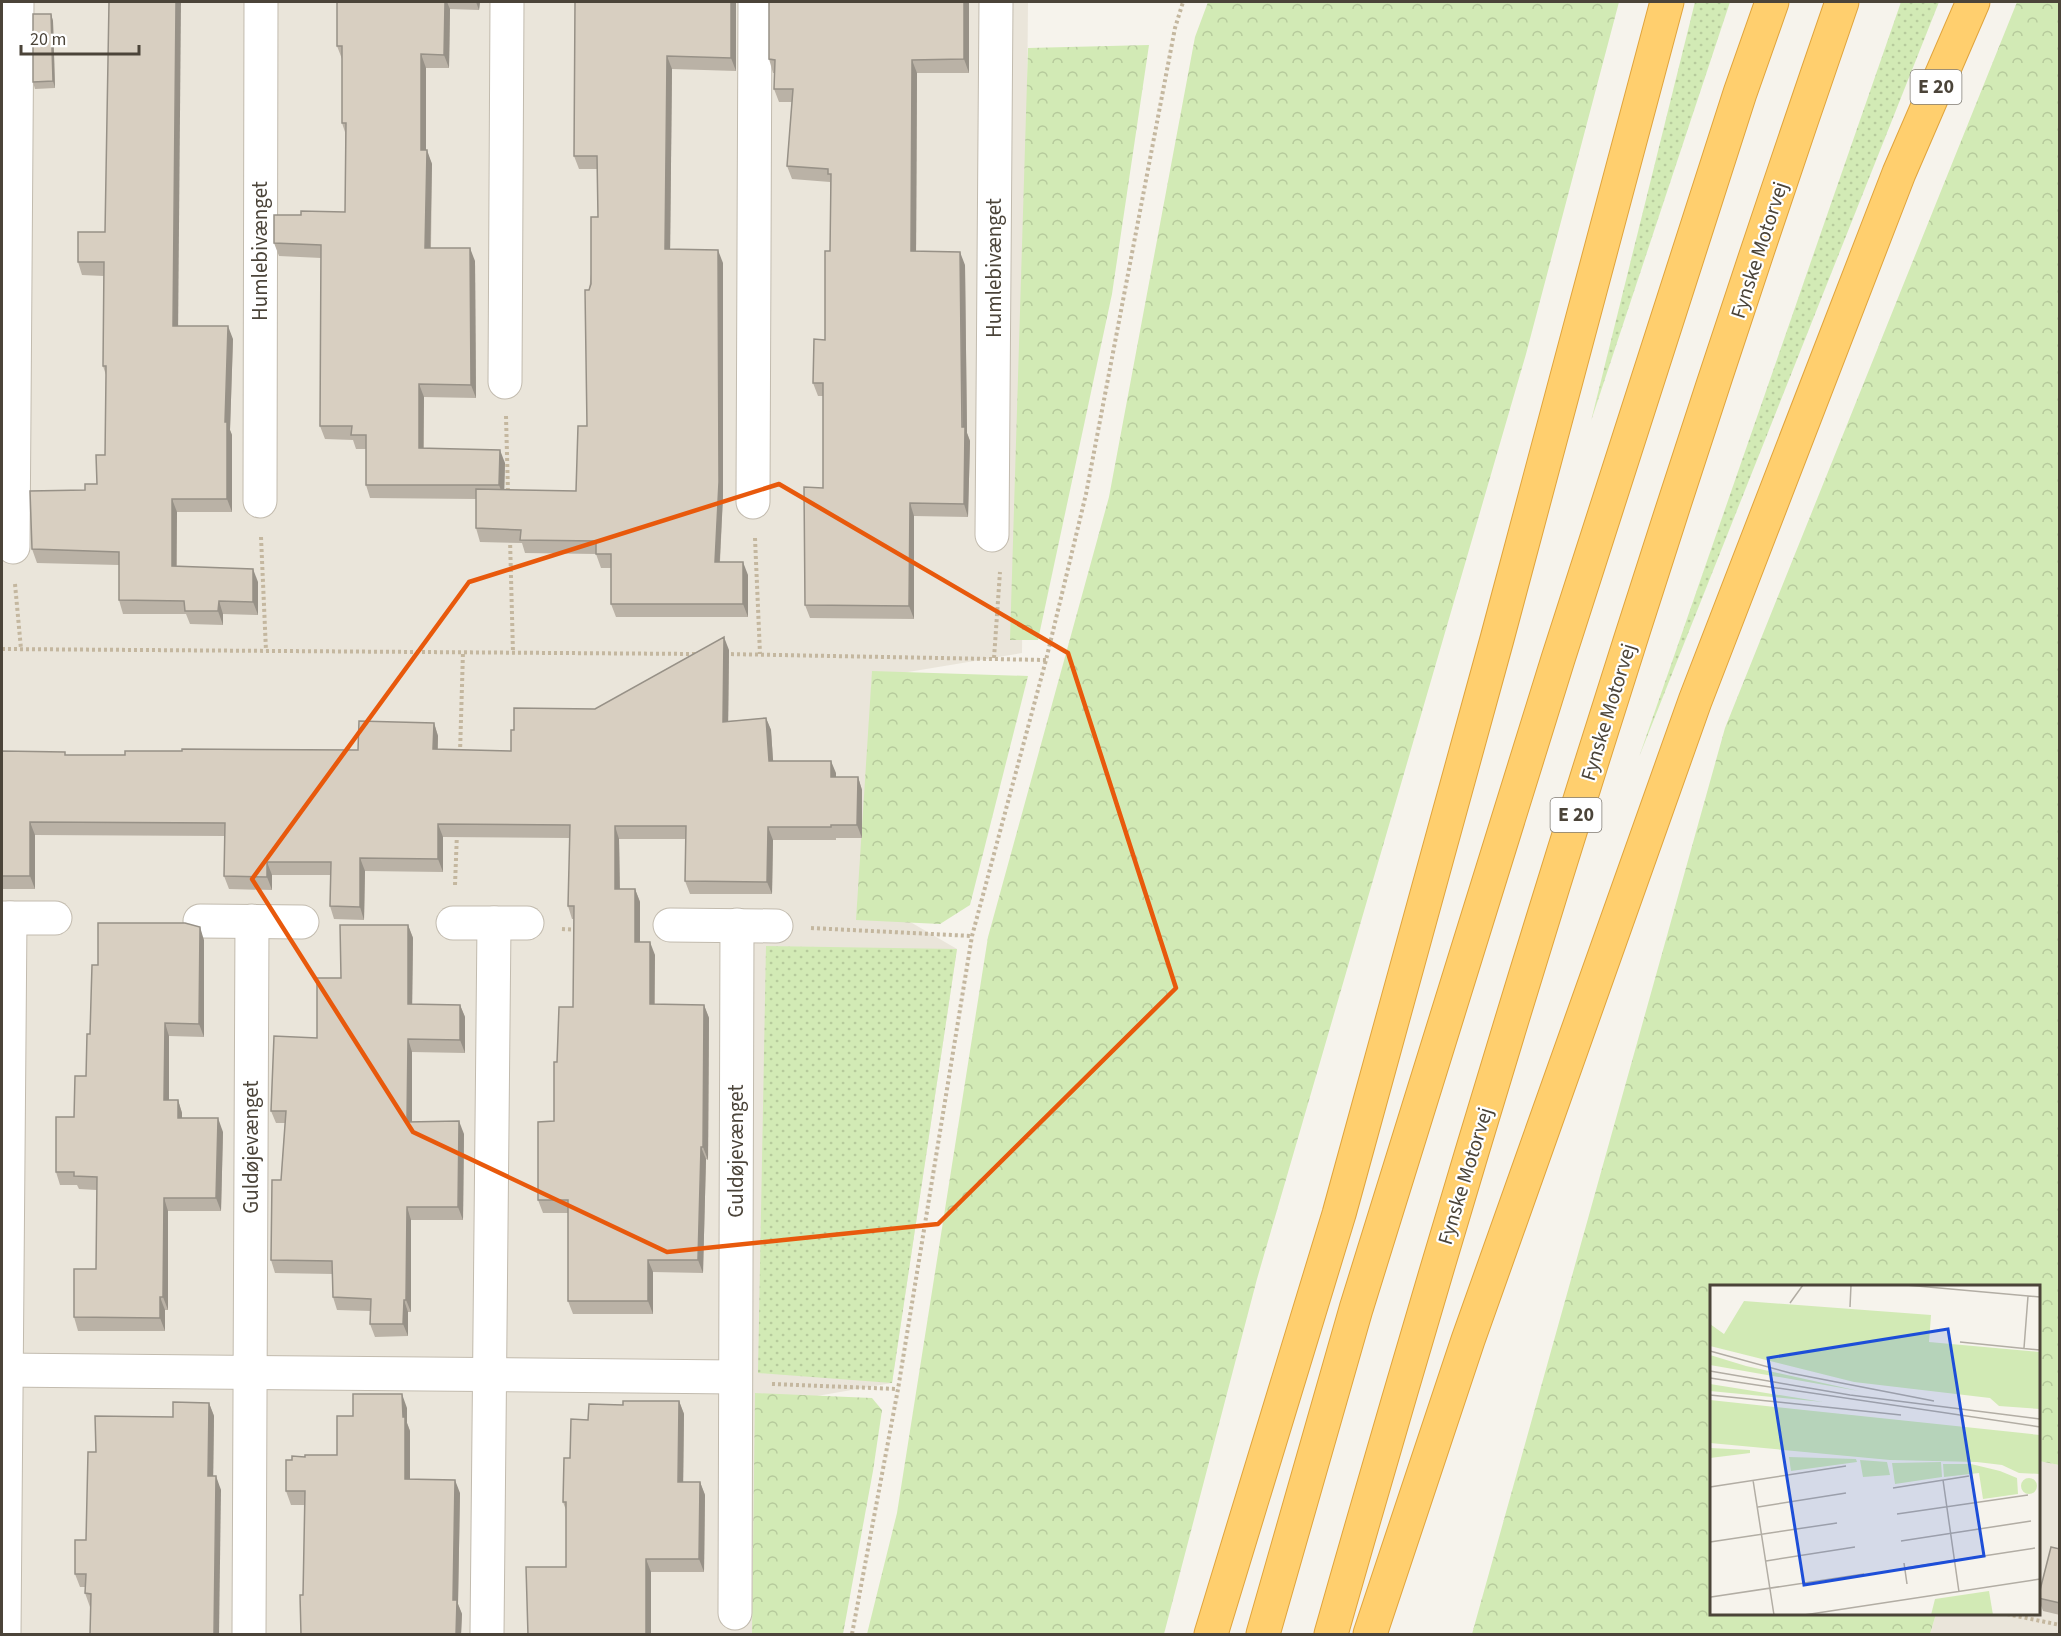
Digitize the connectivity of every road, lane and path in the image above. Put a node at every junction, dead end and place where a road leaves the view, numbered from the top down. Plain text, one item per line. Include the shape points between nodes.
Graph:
1 (17, 2) edge
2 (261, 2) edge
3 (507, 2) edge
4 (754, 2) edge
5 (996, 2) edge
6 (1183, 2) edge
7 (1667, 2) edge
8 (1772, 2) edge
9 (1842, 2) edge
10 (1973, 2) edge
11 (505, 382) joint
12 (509, 500) edge
13 (260, 501) joint
14 (753, 502) joint
15 (510, 535) edge
16 (992, 535) joint
17 (13, 547) joint
18 (2, 649) edge
19 (21, 649) junction
20 (266, 651) junction
21 (464, 652) junction
22 (513, 652) junction
23 (701, 654) edge
24 (725, 654) edge
25 (760, 654) junction
26 (994, 658) junction
27 (1046, 660) junction
28 (459, 758) edge
29 (457, 829) edge
30 (6, 918) edge
31 (55, 918) dead end
32 (200, 921) dead end
33 (252, 921) junction
34 (302, 921) dead end
35 (453, 923) joint
36 (494, 923) junction
37 (527, 923) joint
38 (670, 925) dead end
39 (737, 925) junction
40 (776, 926) joint
41 (580, 930) edge
42 (972, 936) junction
43 (4, 1370) edge
44 (250, 1372) junction
45 (490, 1375) junction
46 (735, 1380) junction
47 (898, 1389) junction
48 (735, 1613) dead end
49 (2011, 1615) edge
50 (2060, 1626) edge
51 (4, 1635) edge
52 (249, 1635) edge
53 (487, 1635) edge
54 (852, 1635) edge
55 (1211, 1635) edge
56 (1263, 1635) edge
57 (1331, 1635) edge
58 (1370, 1635) edge

1 - 17 street
2 - 13 street, Humlebivænget
3 - 11 street
4 - 14 street
5 - 16 street, Humlebivænget
6 - 27 path via 1086,494
7 - 55 highway via 1340,1214
8 - 56 highway via 1551,682 1356,1309
9 - 57 highway, Fynske Motorvej / E 20 via 1619,676 1419,1324
10 - 58 highway, E 20 via 1899,173 1695,701 1468,1340
11 - 12 path
13 - 20 path
14 - 25 path
15 - 22 path
16 - 26 path via 1000,566
17 - 19 path
18 - 19 path
19 - 20 path
20 - 21 path
21 - 22 path
21 - 28 path
22 - 23 path
24 - 25 path
25 - 26 path
26 - 27 path
27 - 42 path
29 - 35 path
30 - 31 street
30 - 43 street
32 - 33 street
33 - 34 street
33 - 44 street, Guldøjevænget
35 - 36 street
36 - 37 street
36 - 45 street
37 - 41 path via 536,929
38 - 39 street
39 - 40 street
39 - 46 street, Guldøjevænget
40 - 42 path
42 - 47 path
43 - 44 street
43 - 51 street
44 - 45 street
44 - 52 street, Guldøjevænget
45 - 46 street
45 - 53 street
46 - 47 path
46 - 48 street, Guldøjevænget
47 - 54 path
49 - 50 path

